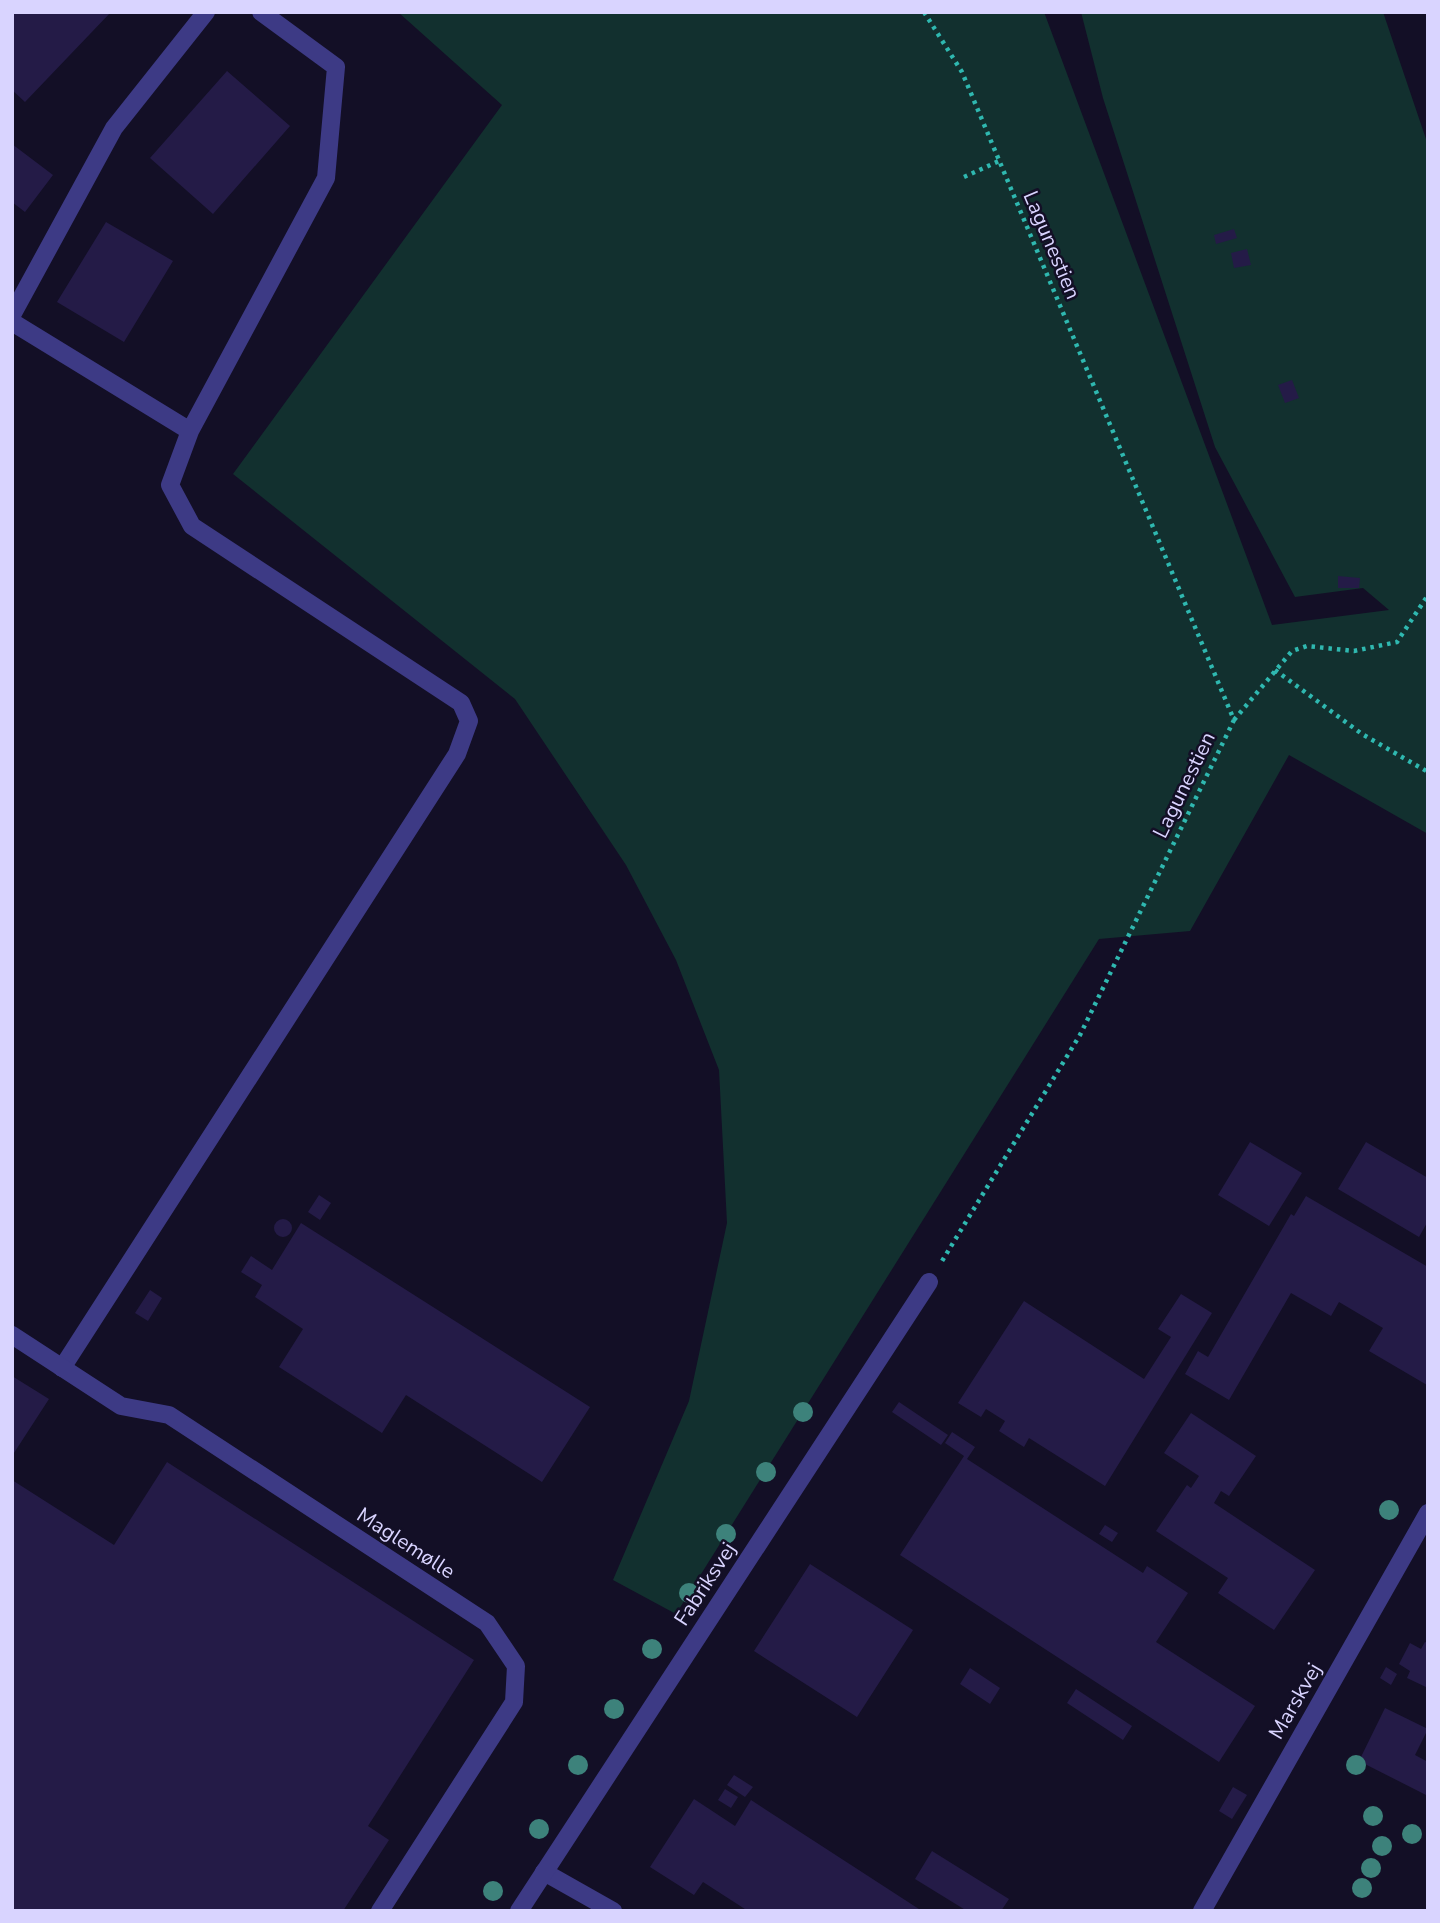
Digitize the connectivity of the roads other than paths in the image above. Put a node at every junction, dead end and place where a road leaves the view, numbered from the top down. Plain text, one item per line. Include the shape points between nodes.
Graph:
1 (206, 12) edge
2 (261, 12) edge
3 (12, 315) edge
4 (12, 322) edge
5 (190, 431) junction
6 (929, 1282) road end
7 (12, 1335) edge
8 (62, 1368) junction
9 (1428, 1513) edge
10 (544, 1872) junction
11 (380, 1911) edge
12 (519, 1911) edge
13 (613, 1911) edge
14 (1202, 1911) edge

1 - 3 street via 114,128
2 - 5 street via 336,67 326,178
4 - 5 street
5 - 8 street via 170,485 192,526 461,703 470,721 457,754
6 - 10 street, Fabriksvej
7 - 8 street, Maglemølle
8 - 11 street, Maglemølle via 121,1406 169,1415 487,1622 516,1666 514,1702
9 - 14 street, Marskvej
10 - 12 street, Fabriksvej
10 - 13 street

